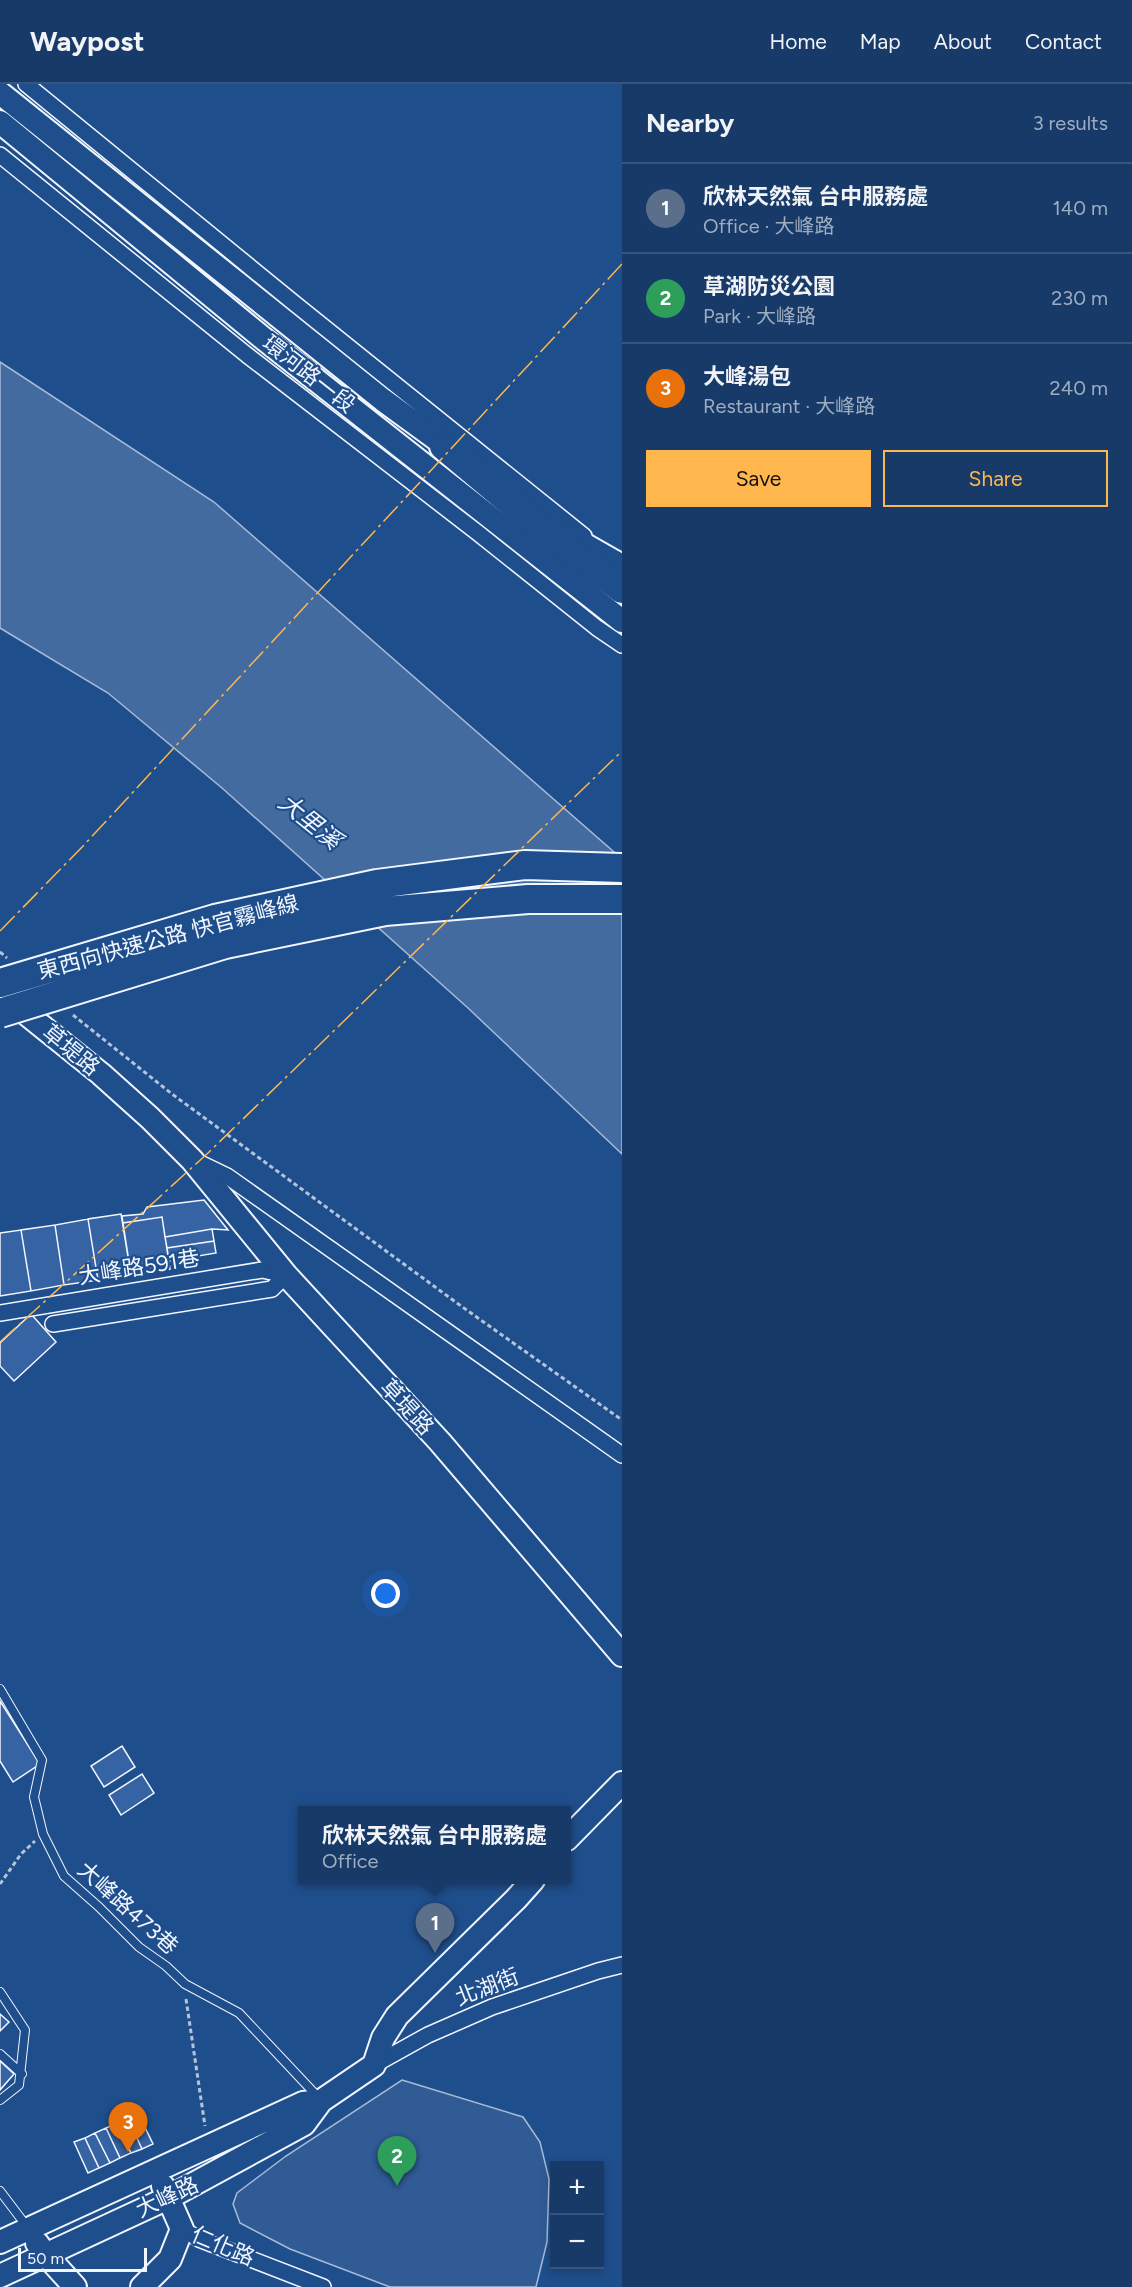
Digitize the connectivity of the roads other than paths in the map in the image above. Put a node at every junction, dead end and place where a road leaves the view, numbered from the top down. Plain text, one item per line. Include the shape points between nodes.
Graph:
1 (26, 84) edge
2 (0, 93) edge
3 (0, 122) edge
4 (0, 155) edge
5 (444, 446) joint
6 (621, 573) edge
7 (622, 621) edge
8 (622, 645) edge
9 (622, 868) edge
10 (622, 899) edge
11 (4, 971) edge
12 (0, 992) edge
13 (7, 1014) edge
14 (192, 1160) junction
15 (286, 1275) junction
16 (0, 1313) edge
17 (52, 1324) dead end
18 (622, 1455) edge
19 (622, 1654) edge
20 (0, 1689) edge
21 (622, 1783) edge
22 (571, 1835) edge
23 (529, 1884) edge
24 (622, 1965) edge
25 (0, 1992) edge
26 (0, 2054) edge
27 (374, 2065) junction
28 (22, 2074) junction
29 (0, 2100) edge
30 (321, 2101) junction
31 (156, 2171) junction
32 (0, 2191) edge
33 (168, 2198) junction
34 (28, 2229) junction
35 (183, 2229) junction
36 (0, 2242) edge
37 (45, 2254) junction
38 (0, 2276) edge
39 (75, 2287) edge
40 (142, 2287) edge
41 (323, 2287) edge

1 - 6 street, 環河路一段
2 - 5 street, 環河路一段
3 - 7 street, 環河路一段 via 264,339
4 - 8 street, 環河路一段 via 247,355
5 - 6 highway via 555,539
9 - 11 highway, 東西向快速公路 快官霧峰線, bridge via 525,865 377,884
10 - 13 highway, 東西向快速公路 快官霧峰線, bridge via 528,899 385,910 225,944
12 - 13 street, 草堤路
13 - 14 street, 草堤路 via 101,1074
14 - 15 street, 草堤路
14 - 18 street, 草堤路 via 227,1176
15 - 16 street, 大峰路591巷 via 262,1270
15 - 17 street via 272,1289
15 - 19 street, 草堤路 via 441,1442
20 - 30 lane, 大峰路473巷 via 42,1760 34,1797 43,1834 64,1876 139,1947 185,1984 239,2013
21 - 22 street
23 - 27 street via 397,2016 383,2038
24 - 27 street, 北湖街 via 492,2007 428,2035
25 - 28 lane via 25,2030
26 - 28 lane
27 - 30 street, 大峰路
28 - 29 lane via 20,2085
30 - 31 street, 大峰路 via 303,2103
30 - 33 street, 大峰路 via 304,2124
31 - 33 street, 仁化路
31 - 34 street, 大峰路
32 - 34 lane
33 - 35 street, 仁化路
33 - 37 street, 大峰路
34 - 36 street, 大峰路
34 - 37 street
35 - 40 street via 170,2259
35 - 41 street, 仁化路 via 199,2239
37 - 38 street, 大峰路
37 - 39 street

